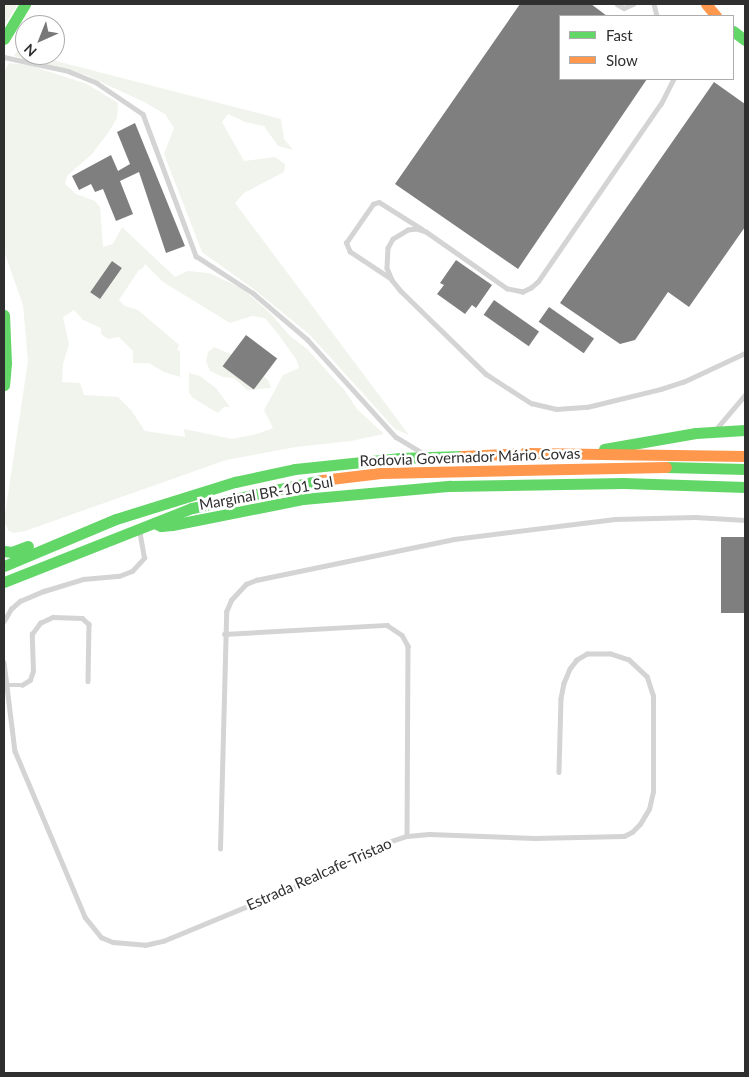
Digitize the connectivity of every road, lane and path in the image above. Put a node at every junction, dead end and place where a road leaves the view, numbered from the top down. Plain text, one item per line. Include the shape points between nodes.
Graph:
1 (25, 4) edge
2 (617, 4) edge
3 (633, 4) edge
4 (706, 4) edge
5 (715, 15) edge
6 (734, 32) edge
7 (4, 39) edge
8 (745, 40) edge
9 (4, 57) edge
10 (673, 80) edge
11 (426, 232) junction
12 (392, 280) junction
13 (4, 316) edge
14 (745, 353) edge
15 (4, 385) edge
16 (745, 395) edge
17 (745, 430) edge
18 (715, 432) junction
19 (580, 453) junction
20 (745, 456) edge
21 (428, 457) junction
22 (745, 469) edge
23 (745, 487) edge
24 (187, 495) junction
25 (745, 520) edge
26 (152, 522) junction
27 (138, 528) junction
28 (4, 551) edge
29 (4, 566) edge
30 (4, 582) edge
31 (4, 621) edge
32 (224, 634) junction
33 (4, 662) edge
34 (88, 681) dead end
35 (8, 684) junction
36 (559, 772) dead end
37 (407, 836) junction
38 (220, 849) dead end

1 - 7 main road
2 - 3 lane via 624,8
4 - 5 main road
6 - 8 main road
9 - 21 lane via 68,71 97,82 143,114 196,256 254,293 274,310 307,339 396,437
10 - 11 lane via 661,104 531,288 523,292 507,289
11 - 12 lane via 408,230 393,239 386,258
11 - 12 lane via 379,202 373,204 351,235 346,243 350,252
12 - 14 lane via 486,374 531,403 556,409 587,407 661,389
13 - 15 main road
16 - 18 lane
17 - 18 main road
18 - 19 main road
19 - 20 main road, Rodovia Governador Mário Covas
19 - 21 main road, Rodovia Governador Mário Covas
21 - 24 main road, Rodovia Governador Mário Covas via 294,470
22 - 26 main road, Rodovia Governador Mário Covas via 656,467 381,473 320,480 240,496
23 - 26 main road, Marginal BR-101 Sul via 623,483 441,487 303,499 172,525 161,526
24 - 28 main road via 104,516 12,552
24 - 29 main road, Rodovia Governador Mário Covas via 116,519
25 - 32 lane via 615,519 454,539 256,580 238,590 230,600
26 - 27 main road, Rodovia Governador Mário Covas
27 - 30 main road, Rodovia Governador Mário Covas
27 - 31 lane via 144,558 132,571 119,576 83,579 37,594 16,605
32 - 37 lane via 388,626 402,635 408,646
32 - 38 lane
33 - 35 lane, Estrada Realcafe-Tristao
34 - 35 lane via 89,624 82,618 53,617 40,623 32,634 33,671 30,680 22,685
35 - 37 lane, Estrada Realcafe-Tristao via 15,751 85,917 101,937 113,942 145,945 163,941 304,883 373,847
36 - 37 lane, Estrada Realcafe-Tristao via 561,699 570,669 577,660 592,654 610,654 629,660 646,677 653,696 653,792 649,809 632,832 624,836 534,838

